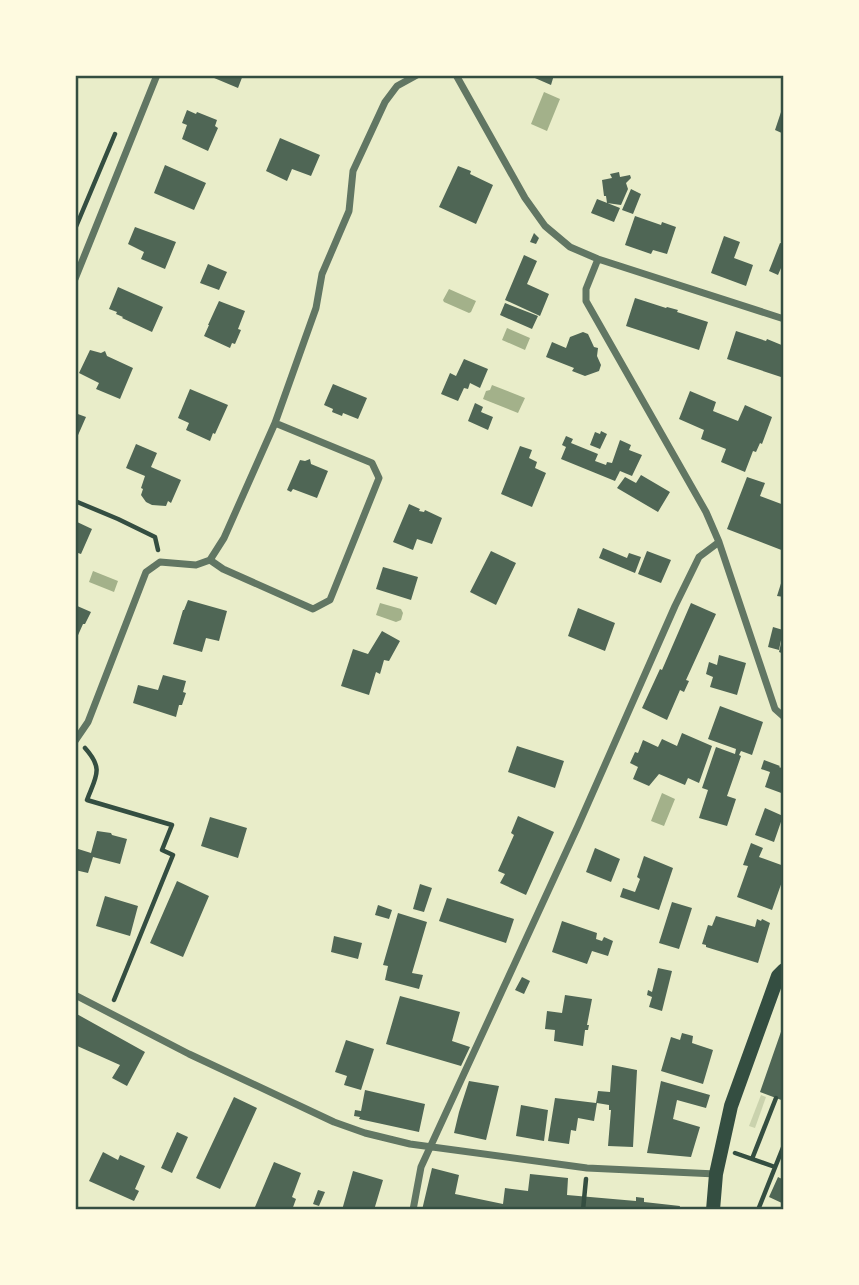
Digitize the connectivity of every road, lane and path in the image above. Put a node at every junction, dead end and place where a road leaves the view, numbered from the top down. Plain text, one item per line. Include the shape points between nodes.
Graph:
1 (157, 75) edge
2 (417, 75) edge
3 (456, 75) edge
4 (119, 125) dead end
5 (75, 229) edge
6 (598, 259) junction
7 (75, 279) edge
8 (784, 318) edge
9 (275, 423) junction
10 (75, 501) edge
11 (719, 541) junction
12 (210, 560) junction
13 (160, 562) junction
14 (784, 717) edge
15 (76, 740) edge
16 (784, 970) edge
17 (75, 995) edge
18 (109, 1012) junction
19 (776, 1098) dead end
20 (784, 1145) edge
21 (430, 1147) junction
22 (721, 1148) junction
23 (752, 1159) junction
24 (775, 1167) junction
25 (587, 1168) junction
26 (716, 1174) junction
27 (413, 1210) edge
28 (583, 1210) edge
29 (713, 1210) edge
30 (758, 1210) edge

1 - 7 street
2 - 9 street via 397,86 385,102 353,171 349,211 322,274 316,308
3 - 6 street via 545,226 570,247
4 - 5 path
6 - 8 street
6 - 11 street via 586,301
9 - 12 street
9 - 12 street via 372,463 379,478 330,600 313,609
10 - 13 path via 155,537
11 - 14 street via 775,709
11 - 21 street via 698,557
12 - 13 street via 196,565
13 - 15 street via 146,572 88,722
15 - 18 path via 94,758 98,772 87,800 172,825 162,850 173,855
16 - 22 main road via 730,1106
17 - 18 street
18 - 21 street via 334,1122
19 - 23 path
20 - 24 path
21 - 25 street
21 - 27 street
22 - 23 path
22 - 26 main road
23 - 24 path
24 - 30 path
25 - 26 street
25 - 28 path
26 - 29 main road

